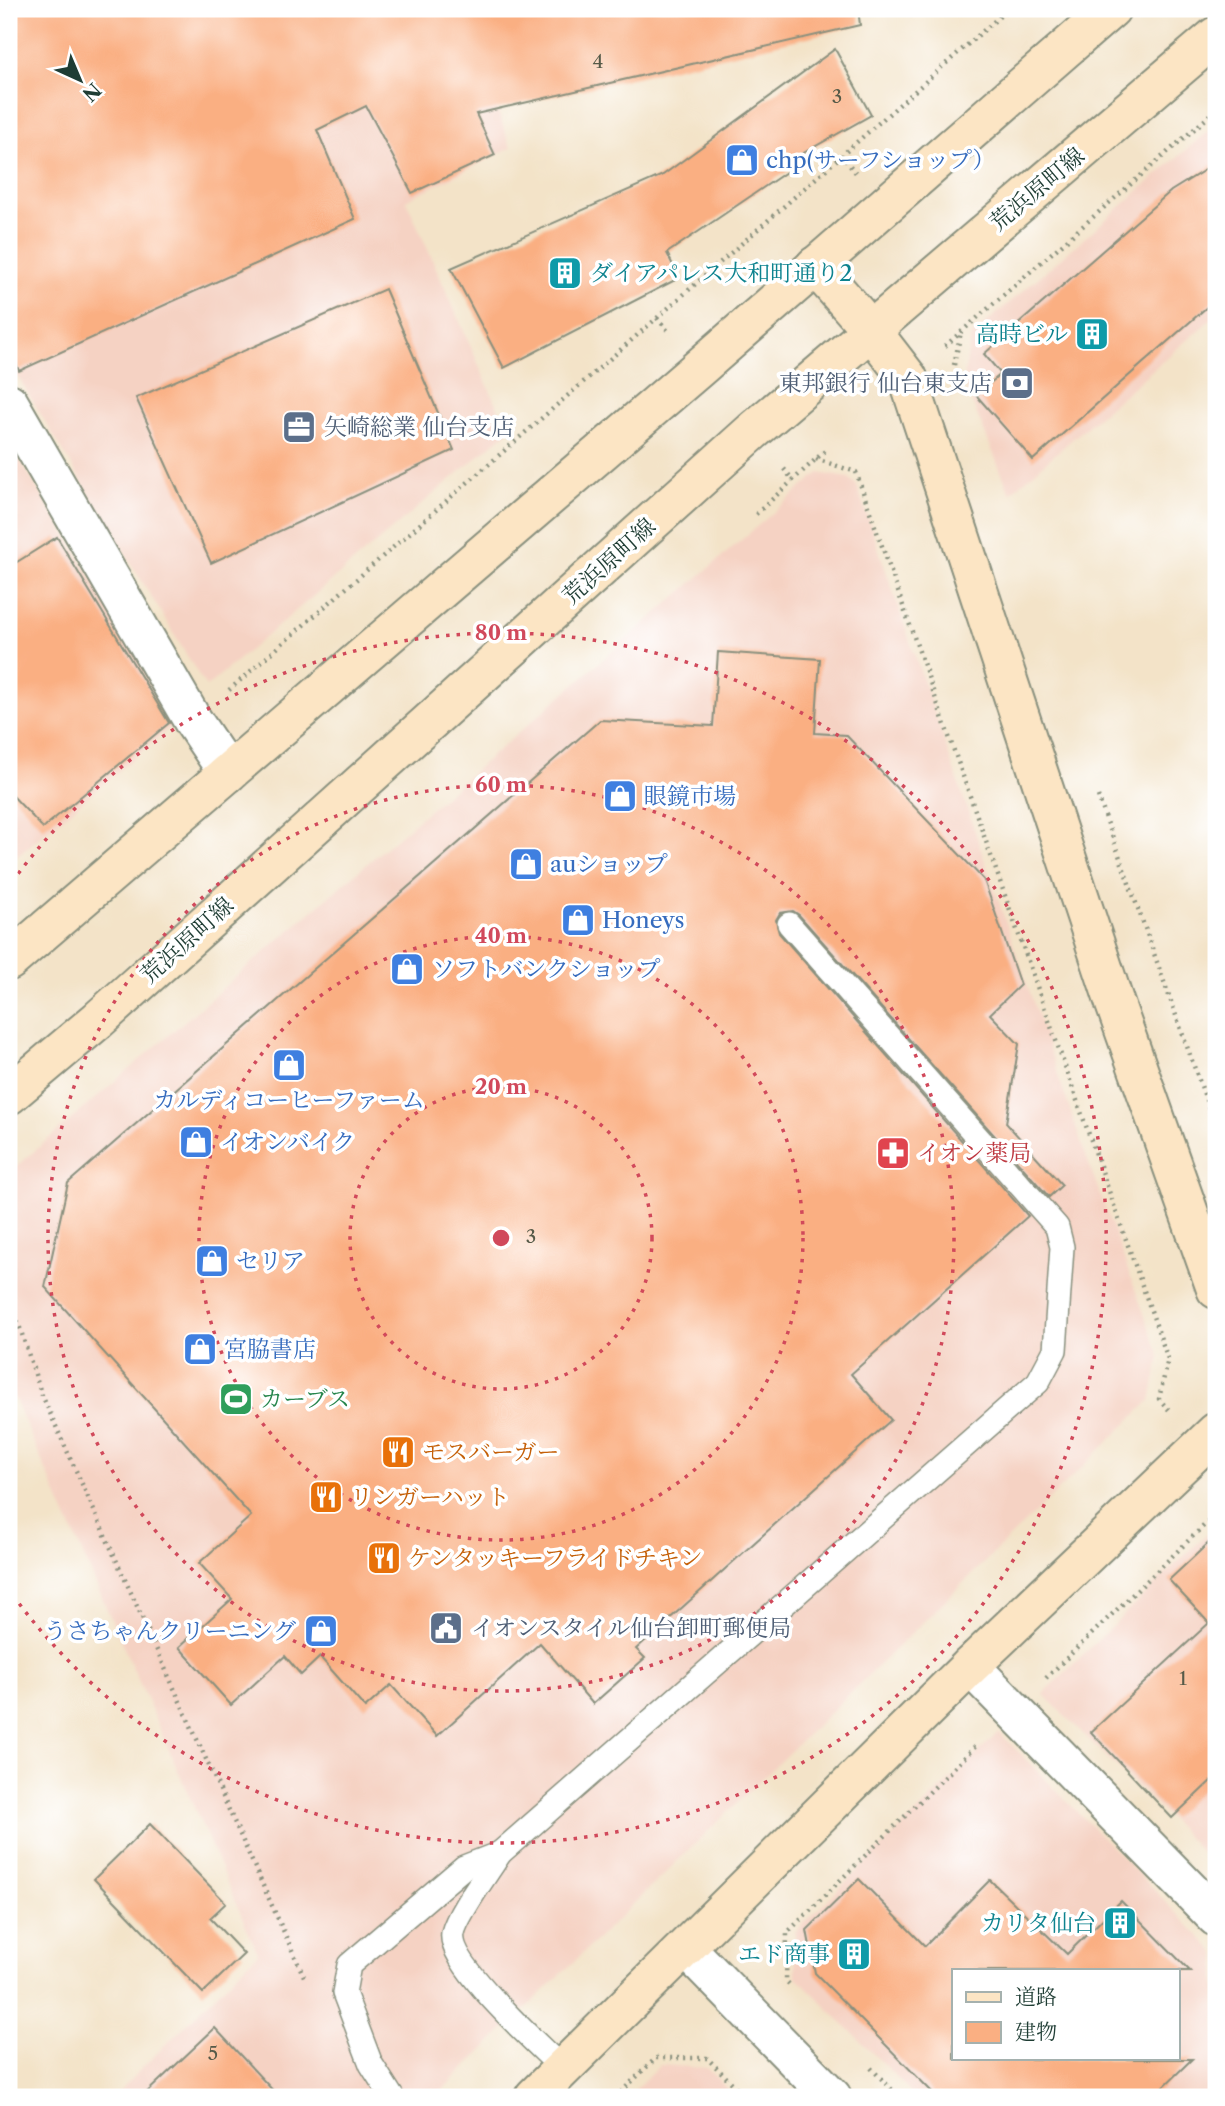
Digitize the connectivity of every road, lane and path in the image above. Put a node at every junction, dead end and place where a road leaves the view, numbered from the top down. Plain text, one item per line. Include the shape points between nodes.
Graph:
1 (1008, 9) edge
2 (1111, 9) edge
3 (1216, 36) edge
4 (1216, 110) edge
5 (841, 155) junction
6 (857, 174) dead end
7 (815, 266) junction
8 (971, 306) dead end
9 (979, 316) junction
10 (657, 318) junction
11 (871, 330) junction
12 (669, 331) dead end
13 (944, 346) dead end
14 (9, 403) edge
15 (827, 449) dead end
16 (816, 458) junction
17 (784, 469) dead end
18 (793, 480) junction
19 (756, 514) dead end
20 (227, 691) dead end
21 (228, 773) junction
22 (789, 924) dead end
23 (9, 961) edge
24 (9, 1095) edge
25 (1216, 1289) edge
26 (9, 1294) edge
27 (1169, 1410) dead end
28 (1216, 1432) edge
29 (1216, 1514) edge
30 (970, 1666) junction
31 (1043, 1681) dead end
32 (978, 1744) dead end
33 (500, 1853) junction
34 (1216, 1917) edge
35 (686, 1948) junction
36 (307, 1983) dead end
37 (796, 1991) dead end
38 (862, 2059) dead end
39 (563, 2069) junction
40 (393, 2097) edge
41 (534, 2097) edge
42 (616, 2097) edge
43 (746, 2097) edge
44 (832, 2097) edge
45 (899, 2097) edge

1 - 5 path
2 - 7 main road
3 - 11 main road, 荒浜原町線
4 - 9 path
5 - 6 path
5 - 10 path
7 - 11 main road
7 - 21 main road
8 - 9 path
9 - 13 path
10 - 12 path
10 - 20 path
11 - 24 main road, 荒浜原町線
11 - 25 main road via 908,378 1115,1004
14 - 21 street via 193,721
15 - 16 path
16 - 18 path
16 - 27 path via 856,472 1168,1359 1160,1399
17 - 18 path
18 - 19 path
21 - 23 main road
22 - 33 lane via 1057,1227 1062,1247 1055,1350 1038,1382
26 - 36 path via 41,1393
28 - 30 main road
29 - 31 path
30 - 34 street
30 - 35 main road
32 - 37 path via 787,1933 786,1981
33 - 39 lane via 453,1932 454,1948 482,1988
33 - 40 lane via 464,1867 349,1965 344,1993 371,2064
35 - 39 main road
35 - 44 street
38 - 45 path
39 - 41 main road
42 - 43 path via 656,2058 707,2058

